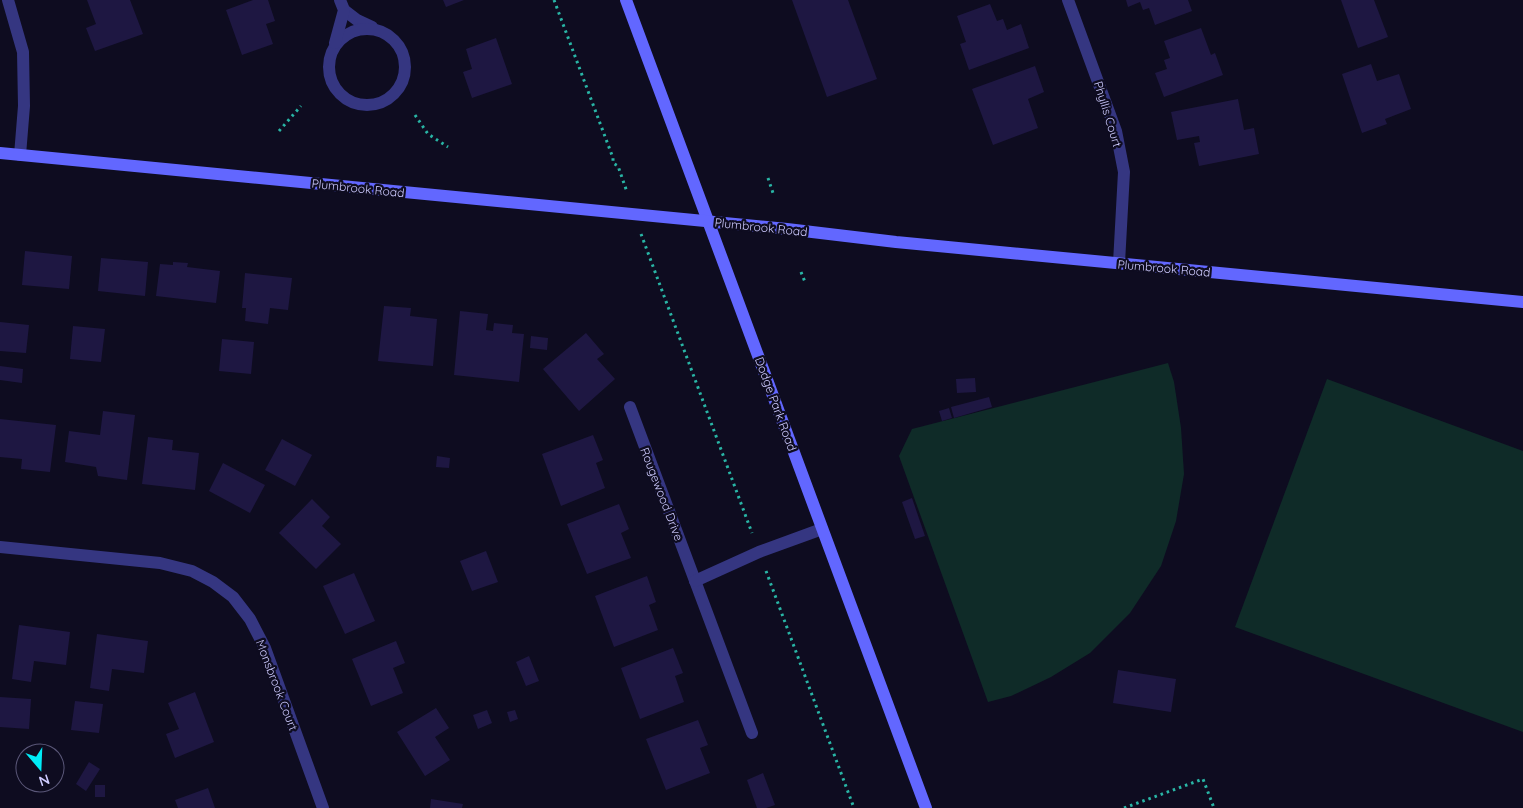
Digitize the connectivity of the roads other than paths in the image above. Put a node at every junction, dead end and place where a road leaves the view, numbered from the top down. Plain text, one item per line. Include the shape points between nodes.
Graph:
1 (8, 0) edge
2 (626, 0) edge
3 (1068, 0) edge
4 (342, 5) edge
5 (376, 29) junction
6 (332, 48) junction
7 (0, 153) edge
8 (20, 155) junction
9 (709, 222) junction
10 (1119, 263) junction
11 (1523, 302) edge
12 (630, 407) dead end
13 (822, 529) junction
14 (0, 547) edge
15 (695, 581) junction
16 (752, 733) dead end
17 (323, 808) edge
18 (926, 808) edge

1 - 8 street via 23,52 24,106
2 - 9 street, Dodge Park Road
3 - 10 street, Phyllis Court via 1116,130 1124,172
4 - 5 street via 357,20
4 - 6 street via 341,26
5 - 6 street via 351,31
5 - 6 street via 397,43 405,66 398,89 377,104 352,102 341,95 329,73 328,60
7 - 8 street, Plumbrook Road
8 - 9 street, Plumbrook Road
9 - 10 street, Plumbrook Road
9 - 13 street, Dodge Park Road
10 - 11 street, Plumbrook Road
12 - 15 street, Rougewood Drive
13 - 15 street via 759,552
13 - 18 street, Dodge Park Road
14 - 17 street, Monsbrook Court via 160,563 192,572 233,597 266,648
15 - 16 street, Rougewood Drive

